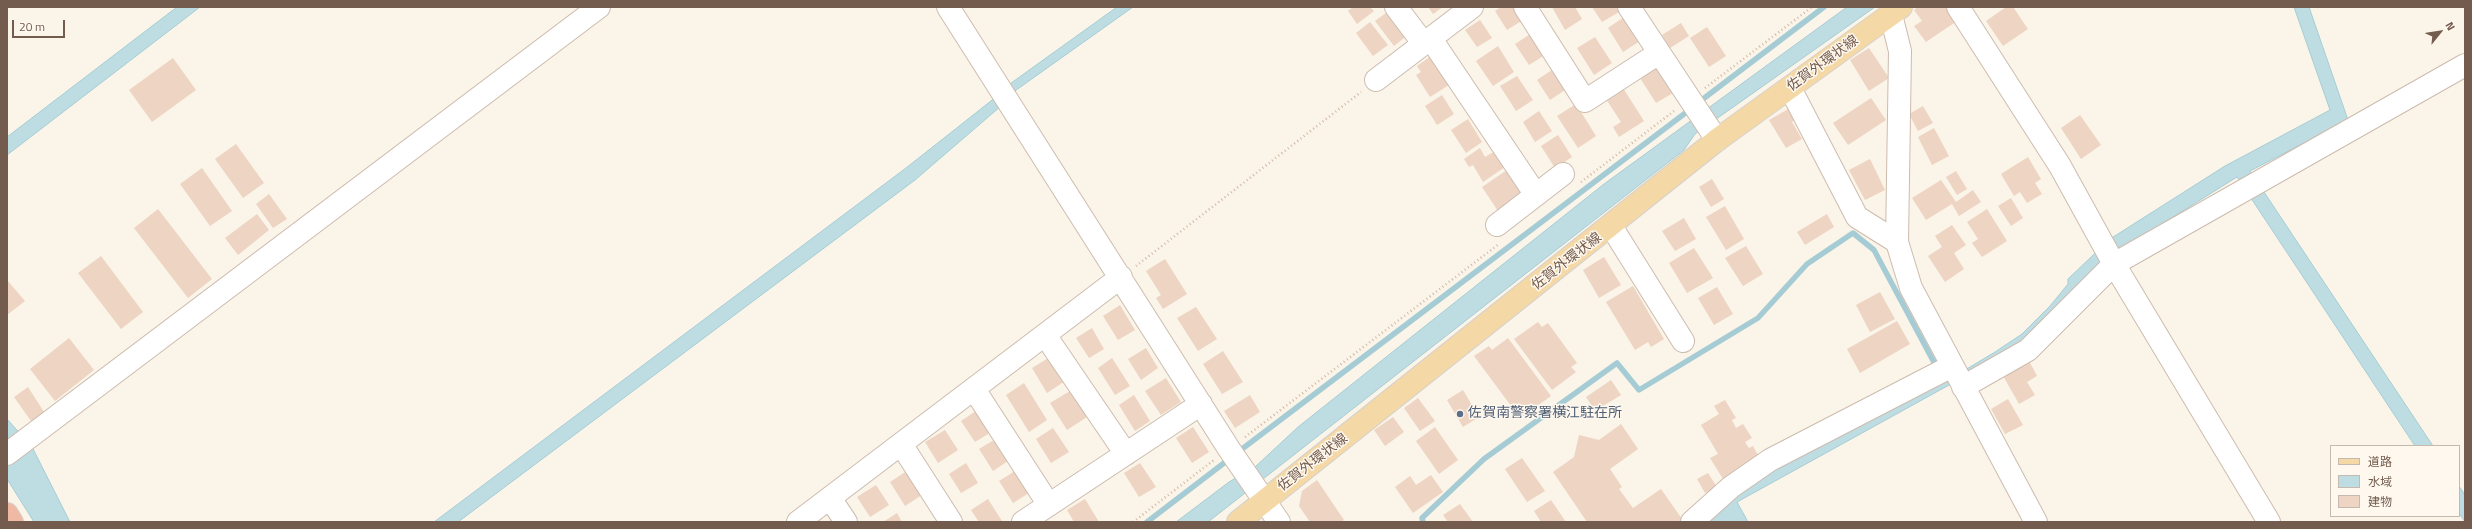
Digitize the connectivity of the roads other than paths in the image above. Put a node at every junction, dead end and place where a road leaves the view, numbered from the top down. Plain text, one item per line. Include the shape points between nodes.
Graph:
1 (599, 7) edge
2 (948, 7) edge
3 (1396, 7) edge
4 (1472, 7) edge
5 (1524, 7) edge
6 (1629, 7) edge
7 (1958, 7) edge
8 (1896, 11) edge
9 (1427, 41) junction
10 (1659, 54) junction
11 (2465, 65) edge
12 (1376, 80) road end
13 (1790, 88) junction
14 (1704, 120) junction
15 (1570, 180) road end
16 (1536, 194) junction
17 (1611, 226) junction
18 (1499, 234) road end
19 (1897, 242) junction
20 (2109, 256) junction
21 (1121, 277) junction
22 (1045, 335) junction
23 (1683, 341) dead end
24 (1944, 370) junction
25 (1963, 387) junction
26 (974, 389) junction
27 (1201, 404) junction
28 (901, 444) junction
29 (13, 450) edge
30 (1126, 454) junction
31 (830, 498) junction
32 (1262, 498) junction
33 (1049, 505) junction
34 (7, 514) edge
35 (12, 522) edge
36 (798, 522) edge
37 (846, 522) edge
38 (951, 522) edge
39 (1023, 522) edge
40 (1238, 522) edge
41 (1279, 522) edge
42 (1692, 522) edge
43 (2036, 522) edge
44 (2269, 522) edge

1 - 29 street
2 - 21 street
3 - 9 street
4 - 9 street
5 - 10 street via 1585,101
6 - 10 street
7 - 20 street via 2060,166
8 - 13 main road, 佐賀外環状線
8 - 19 street via 1900,51
9 - 12 street
9 - 16 street
10 - 14 street
11 - 20 street via 2251,185
13 - 14 main road, 佐賀外環状線
13 - 19 street via 1857,217
14 - 17 main road, 佐賀外環状線
15 - 16 street
16 - 18 street
17 - 23 street
17 - 32 main road, 佐賀外環状線
19 - 24 street via 1911,288
20 - 25 street via 2028,350
20 - 44 street
21 - 22 street
21 - 27 street
22 - 26 street
22 - 30 street
24 - 25 street
24 - 42 street via 1770,460 1731,487
25 - 43 street
26 - 28 street
26 - 33 street
27 - 30 street
27 - 32 street
28 - 31 street
28 - 38 street
30 - 33 street
31 - 36 street
31 - 37 street
32 - 40 main road, 佐賀外環状線
32 - 41 street
33 - 39 street
34 - 35 highway

